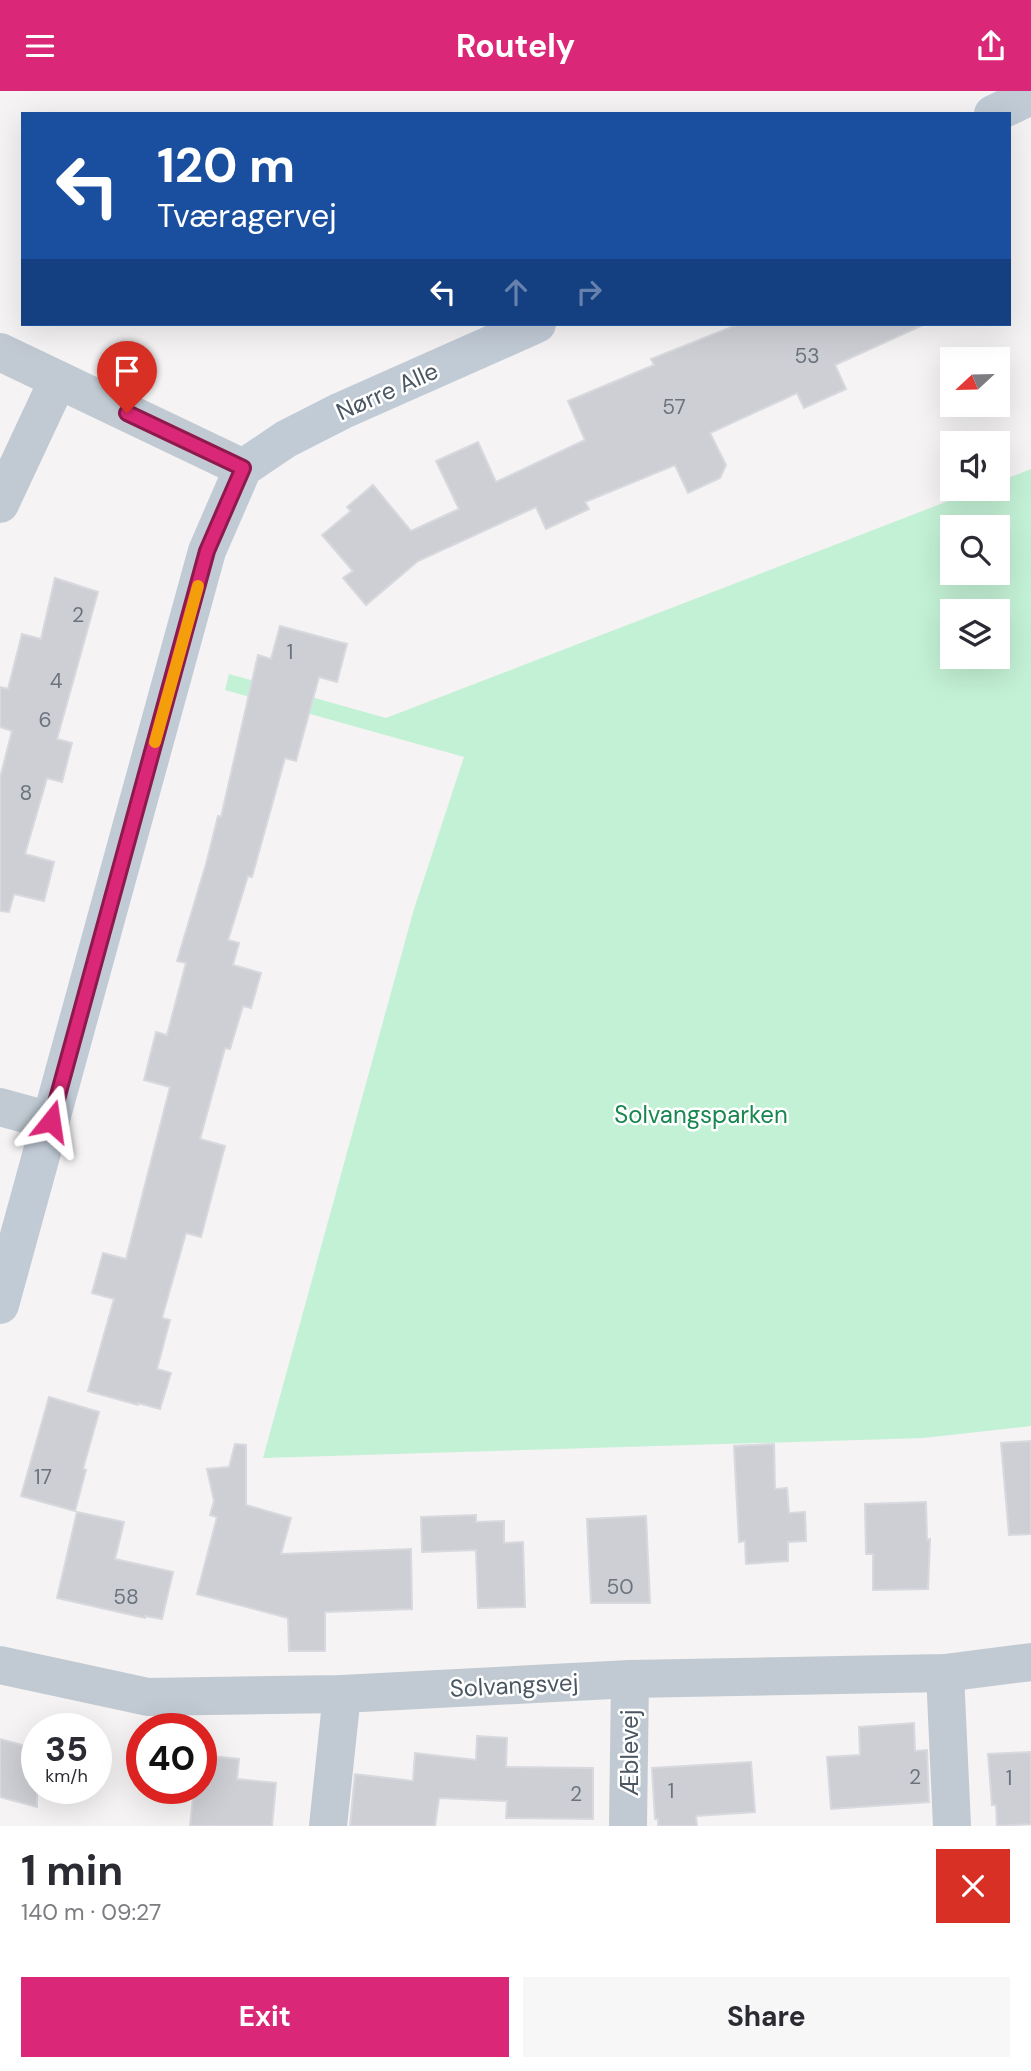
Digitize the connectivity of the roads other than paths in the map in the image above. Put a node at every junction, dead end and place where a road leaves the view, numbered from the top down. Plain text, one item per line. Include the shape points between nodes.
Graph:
1 (1031, 96) edge
2 (996, 112) edge
3 (532, 326) edge
4 (0, 352) edge
5 (58, 380) junction
6 (243, 468) junction
7 (0, 504) edge
8 (0, 1107) edge
9 (51, 1121) junction
10 (0, 1305) edge
11 (1031, 1662) edge
12 (0, 1665) edge
13 (945, 1673) junction
14 (630, 1679) junction
15 (342, 1694) junction
16 (328, 1826) edge
17 (628, 1826) edge
18 (952, 1826) edge

1 - 2 street
3 - 6 street, Nørre Alle via 341,411
4 - 5 street
5 - 6 street
5 - 7 street
6 - 9 street via 207,551
8 - 9 street
9 - 10 street
11 - 13 street, Solvangsvej
12 - 15 street, Solvangsvej via 148,1697
13 - 14 street, Solvangsvej
13 - 18 street
14 - 15 street, Solvangsvej
14 - 17 street, Æblevej
15 - 16 street

